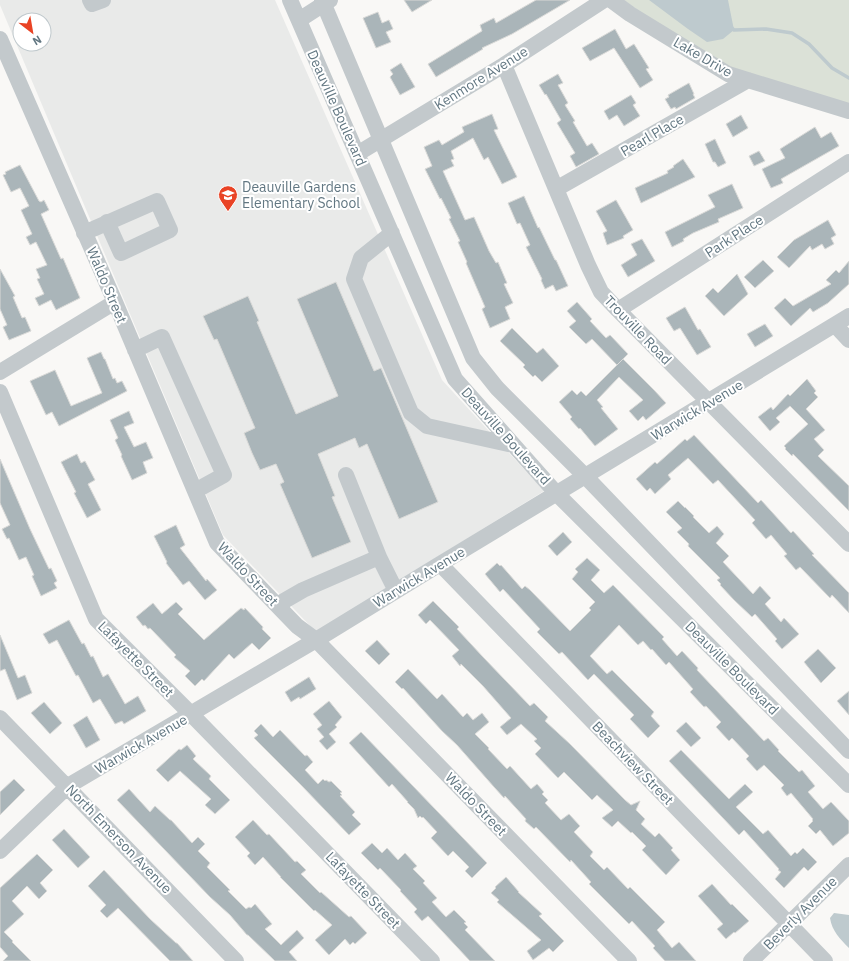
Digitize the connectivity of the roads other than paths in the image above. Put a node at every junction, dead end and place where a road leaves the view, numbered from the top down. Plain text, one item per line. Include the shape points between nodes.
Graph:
1 (90, 0) edge
2 (103, 0) edge
3 (290, 0) edge
4 (604, 0) edge
5 (611, 0) edge
6 (325, 1) edge
7 (299, 20) junction
8 (0, 39) edge
9 (504, 65) junction
10 (748, 80) junction
11 (849, 111) edge
12 (381, 139) junction
13 (357, 154) junction
14 (849, 162) edge
15 (556, 189) junction
16 (108, 222) dead end
17 (84, 233) junction
18 (392, 233) junction
19 (115, 302) junction
20 (618, 310) junction
21 (849, 316) edge
22 (835, 325) junction
23 (849, 340) edge
24 (135, 350) junction
25 (0, 372) edge
26 (0, 392) edge
27 (709, 402) junction
28 (513, 445) junction
29 (346, 475) dead end
30 (586, 477) junction
31 (195, 491) junction
32 (557, 494) junction
33 (849, 544) edge
34 (379, 557) junction
35 (440, 564) junction
36 (396, 591) junction
37 (277, 605) junction
38 (316, 640) junction
39 (192, 715) junction
40 (0, 718) edge
41 (849, 751) edge
42 (68, 786) junction
43 (849, 786) edge
44 (0, 851) edge
45 (849, 865) edge
46 (789, 924) junction
47 (236, 961) edge
48 (432, 961) edge
49 (629, 961) edge
50 (751, 961) edge
51 (825, 961) edge

1 - 2 street via 92,4
3 - 7 street, Deauville Boulevard
4 - 9 street, Kenmore Avenue
5 - 10 street, Lake Drive via 728,74
6 - 7 street
6 - 12 street, Deauville Boulevard
7 - 13 street, Deauville Boulevard
8 - 17 street, Waldo Street
9 - 12 street, Kenmore Avenue
9 - 15 street, Trouville Road
10 - 11 street, Lake Drive
10 - 15 street, Pearl Place
12 - 13 street, Kenmore Avenue
12 - 30 street, Deauville Boulevard via 473,358 497,388
13 - 18 street, Deauville Boulevard
14 - 20 street, Park Place
15 - 20 street, Trouville Road via 594,280
16 - 17 street
17 - 19 street, Waldo Street
18 - 28 street, Deauville Boulevard via 455,379
18 - 28 street via 361,258 354,279 411,413 427,426
19 - 24 street, Waldo Street
19 - 25 street
20 - 27 street, Trouville Road
21 - 22 street, Warwick Avenue
22 - 23 street
22 - 27 street, Warwick Avenue
24 - 31 street, Waldo Street
24 - 31 street via 162,337 224,476
26 - 39 street, Lafayette Street via 96,619
27 - 30 street, Warwick Avenue
27 - 33 street, Trouville Road
28 - 32 street, Deauville Boulevard
29 - 34 street
30 - 32 street, Warwick Avenue
30 - 41 street, Deauville Boulevard
31 - 37 street, Waldo Street via 217,542
32 - 35 street, Warwick Avenue
32 - 43 street, Deauville Boulevard
34 - 36 street
34 - 37 street via 303,590
35 - 36 street, Warwick Avenue
35 - 46 street, Beachview Street
36 - 38 street, Warwick Avenue
37 - 38 street, Waldo Street via 297,626
38 - 39 street, Warwick Avenue
38 - 49 street, Waldo Street
39 - 42 street, Warwick Avenue
39 - 48 street, Lafayette Street
40 - 42 street, North Emerson Avenue
42 - 44 street, Warwick Avenue
42 - 47 street, North Emerson Avenue
45 - 46 street, Beverly Avenue
46 - 50 street, Beverly Avenue
46 - 51 street, Beachview Street

